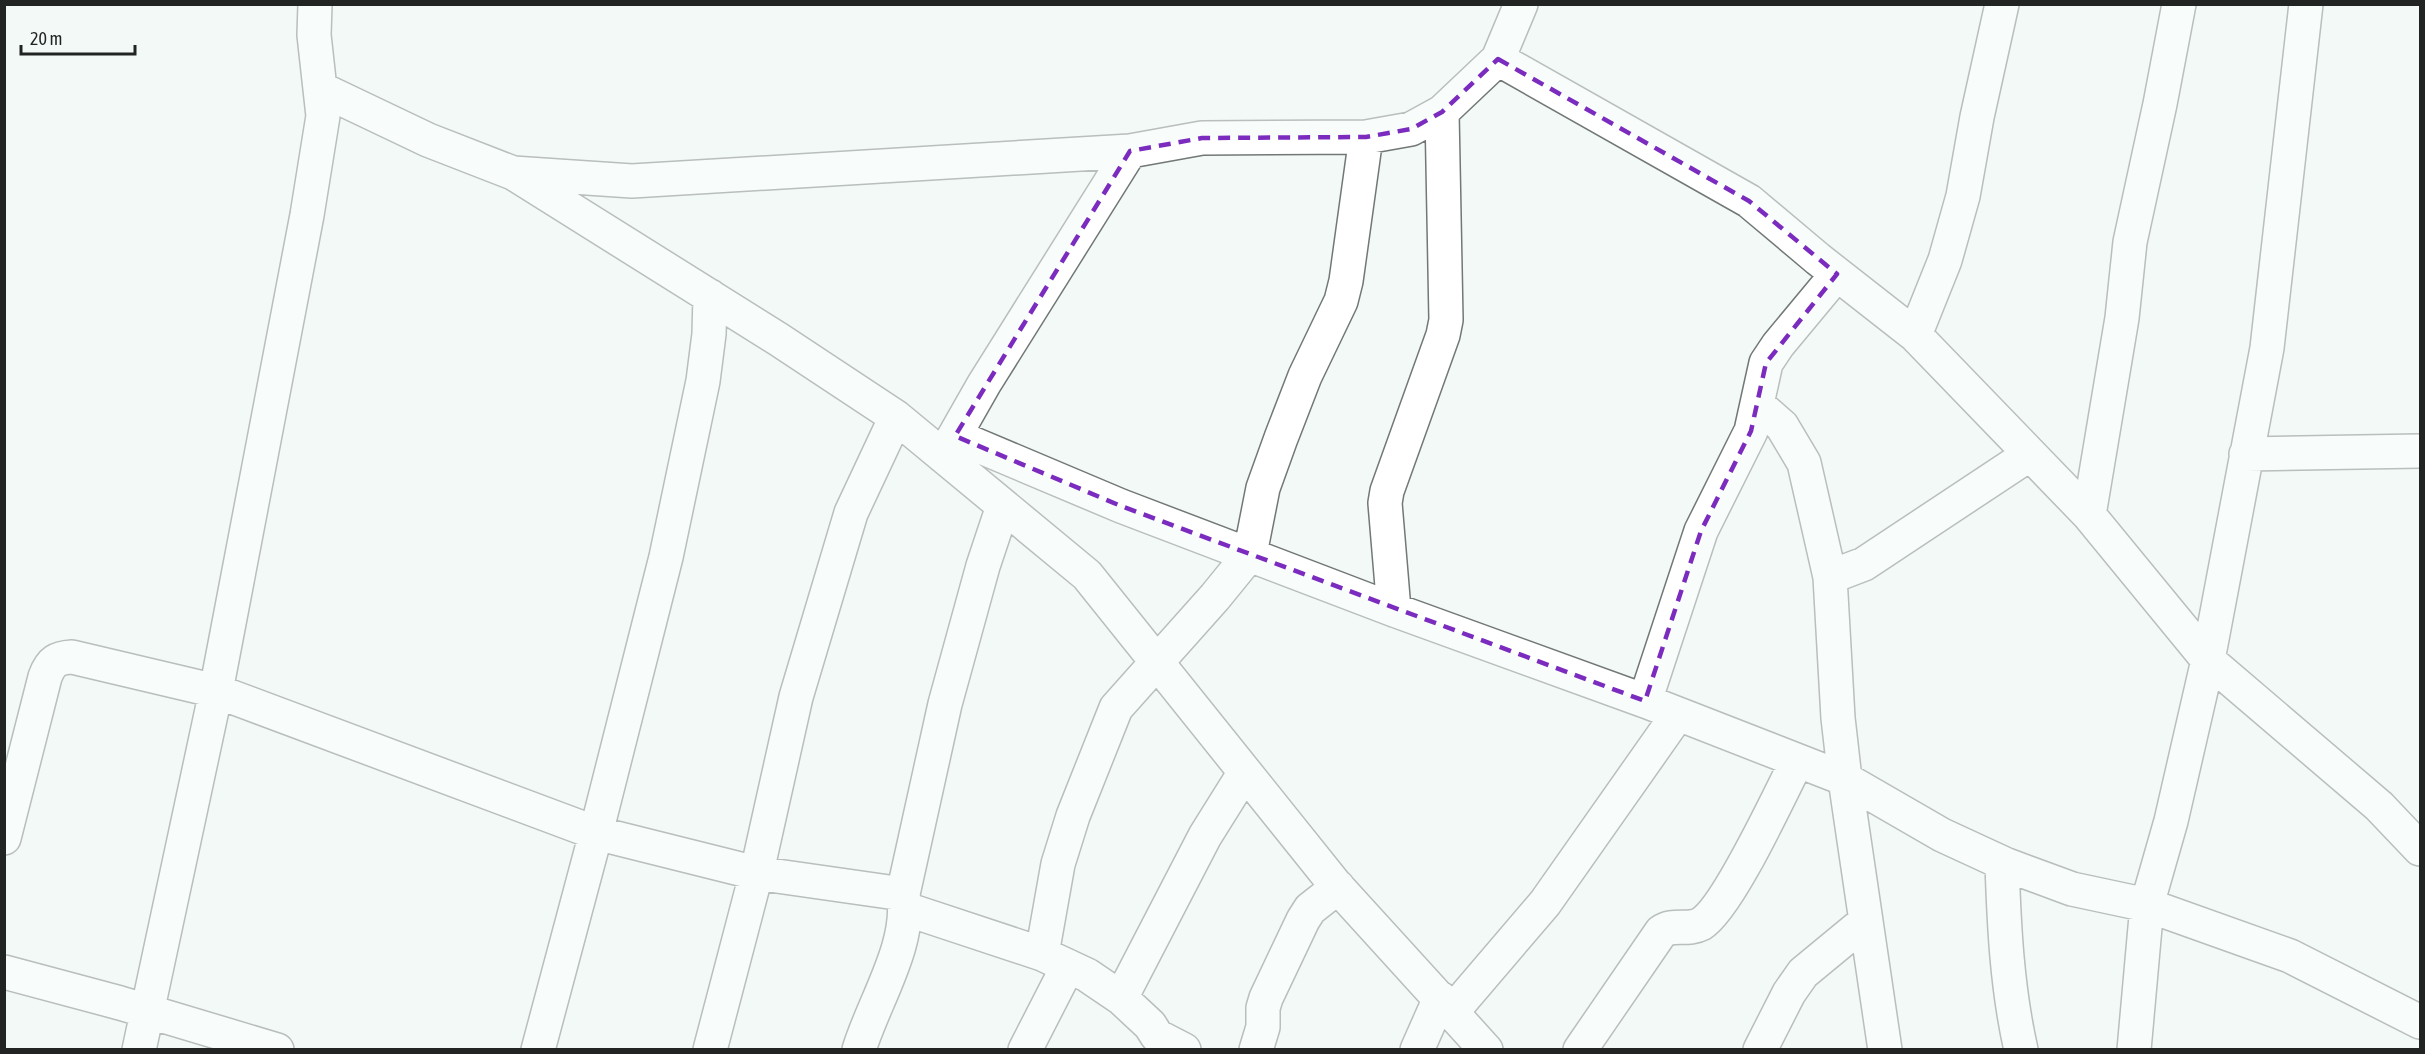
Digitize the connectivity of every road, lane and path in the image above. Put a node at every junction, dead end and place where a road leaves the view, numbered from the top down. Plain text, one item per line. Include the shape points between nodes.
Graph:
1 (315, 4) edge
2 (1521, 4) edge
3 (2002, 4) edge
4 (2179, 4) edge
5 (2306, 4) edge
6 (1498, 59) junction
7 (321, 89) junction
8 (1442, 112) junction
9 (1366, 137) junction
10 (1130, 151) junction
11 (513, 173) junction
12 (1837, 274) junction
13 (710, 296) junction
14 (1915, 335) junction
15 (1758, 405) junction
16 (896, 417) junction
17 (949, 447) junction
18 (2421, 451) edge
19 (2030, 454) junction
20 (2246, 454) junction
21 (1003, 506) junction
22 (2089, 515) junction
23 (1250, 554) junction
24 (1830, 577) junction
25 (1394, 610) junction
26 (2208, 660) junction
27 (1157, 663) junction
28 (216, 691) junction
29 (1645, 701) junction
30 (1678, 714) junction
31 (1797, 761) junction
32 (1245, 772) junction
33 (1845, 779) junction
34 (596, 833) junction
35 (4, 838) edge
36 (2421, 849) edge
37 (2002, 863) junction
38 (756, 873) junction
39 (1338, 887) junction
40 (905, 901) junction
41 (2147, 905) junction
42 (1866, 921) junction
43 (1055, 960) junction
44 (4, 972) edge
45 (1121, 998) junction
46 (1446, 1005) junction
47 (149, 1011) junction
48 (2421, 1022) edge
49 (1143, 1037) edge
50 (1483, 1048) edge
51 (139, 1050) edge
52 (277, 1050) edge
53 (538, 1050) edge
54 (710, 1050) edge
55 (859, 1050) edge
56 (1025, 1050) edge
57 (1184, 1050) edge
58 (1256, 1050) edge
59 (1417, 1050) edge
60 (1580, 1050) edge
61 (1760, 1050) edge
62 (1885, 1050) edge
63 (2021, 1050) edge
64 (2134, 1050) edge

1 - 7 street via 314,35
2 - 6 street
3 - 14 street via 1963,196 1946,260
4 - 22 street via 2130,242 2122,318
5 - 20 street via 2267,348
6 - 8 street
6 - 12 street via 1749,201
7 - 11 street via 428,140
7 - 28 street via 323,116 307,215
8 - 9 street via 1411,129
8 - 25 street via 1446,320 1387,491
9 - 10 street via 1202,138
9 - 23 street via 1341,301 1305,376 1263,488
10 - 11 street via 632,181
10 - 17 street via 984,384
11 - 13 street
12 - 14 street
12 - 15 street via 1766,363
13 - 16 street
13 - 34 street via 703,381 668,545
14 - 19 street
15 - 24 street via 1782,426 1804,463
15 - 29 street via 1751,431 1701,531
16 - 17 street
16 - 38 street via 851,513 796,697
17 - 21 street
17 - 23 street
18 - 20 street
19 - 22 street
19 - 24 street via 1864,564
20 - 26 street
21 - 27 street via 1087,575
21 - 40 street via 945,704
22 - 26 street
23 - 25 street
23 - 27 street
24 - 33 street
25 - 29 street
26 - 36 street via 2379,806
26 - 41 street
27 - 32 street
27 - 43 street via 1116,708 1073,816 1058,864
28 - 34 street
28 - 35 street via 72,657 58,658 45,677
28 - 47 street
29 - 30 street
30 - 31 street
30 - 46 street via 1545,903
31 - 33 street
31 - 60 street via 1727,895 1701,924 1668,927 1661,932
32 - 39 street
32 - 45 street via 1205,836
33 - 37 street via 1942,836
33 - 42 street
34 - 38 street
34 - 53 street
37 - 41 street via 2072,889
37 - 63 street via 2010,997
38 - 40 street
38 - 54 street
39 - 46 street
39 - 58 street via 1310,909 1303,920 1266,998
40 - 43 street
40 - 55 street via 892,966
41 - 48 street via 2290,956
41 - 64 street
42 - 61 street via 1803,974
42 - 62 street
43 - 45 street
43 - 56 street
44 - 47 street
45 - 49 street
46 - 50 street
46 - 59 street
47 - 51 street
47 - 52 street
49 - 57 street via 1157,1036

